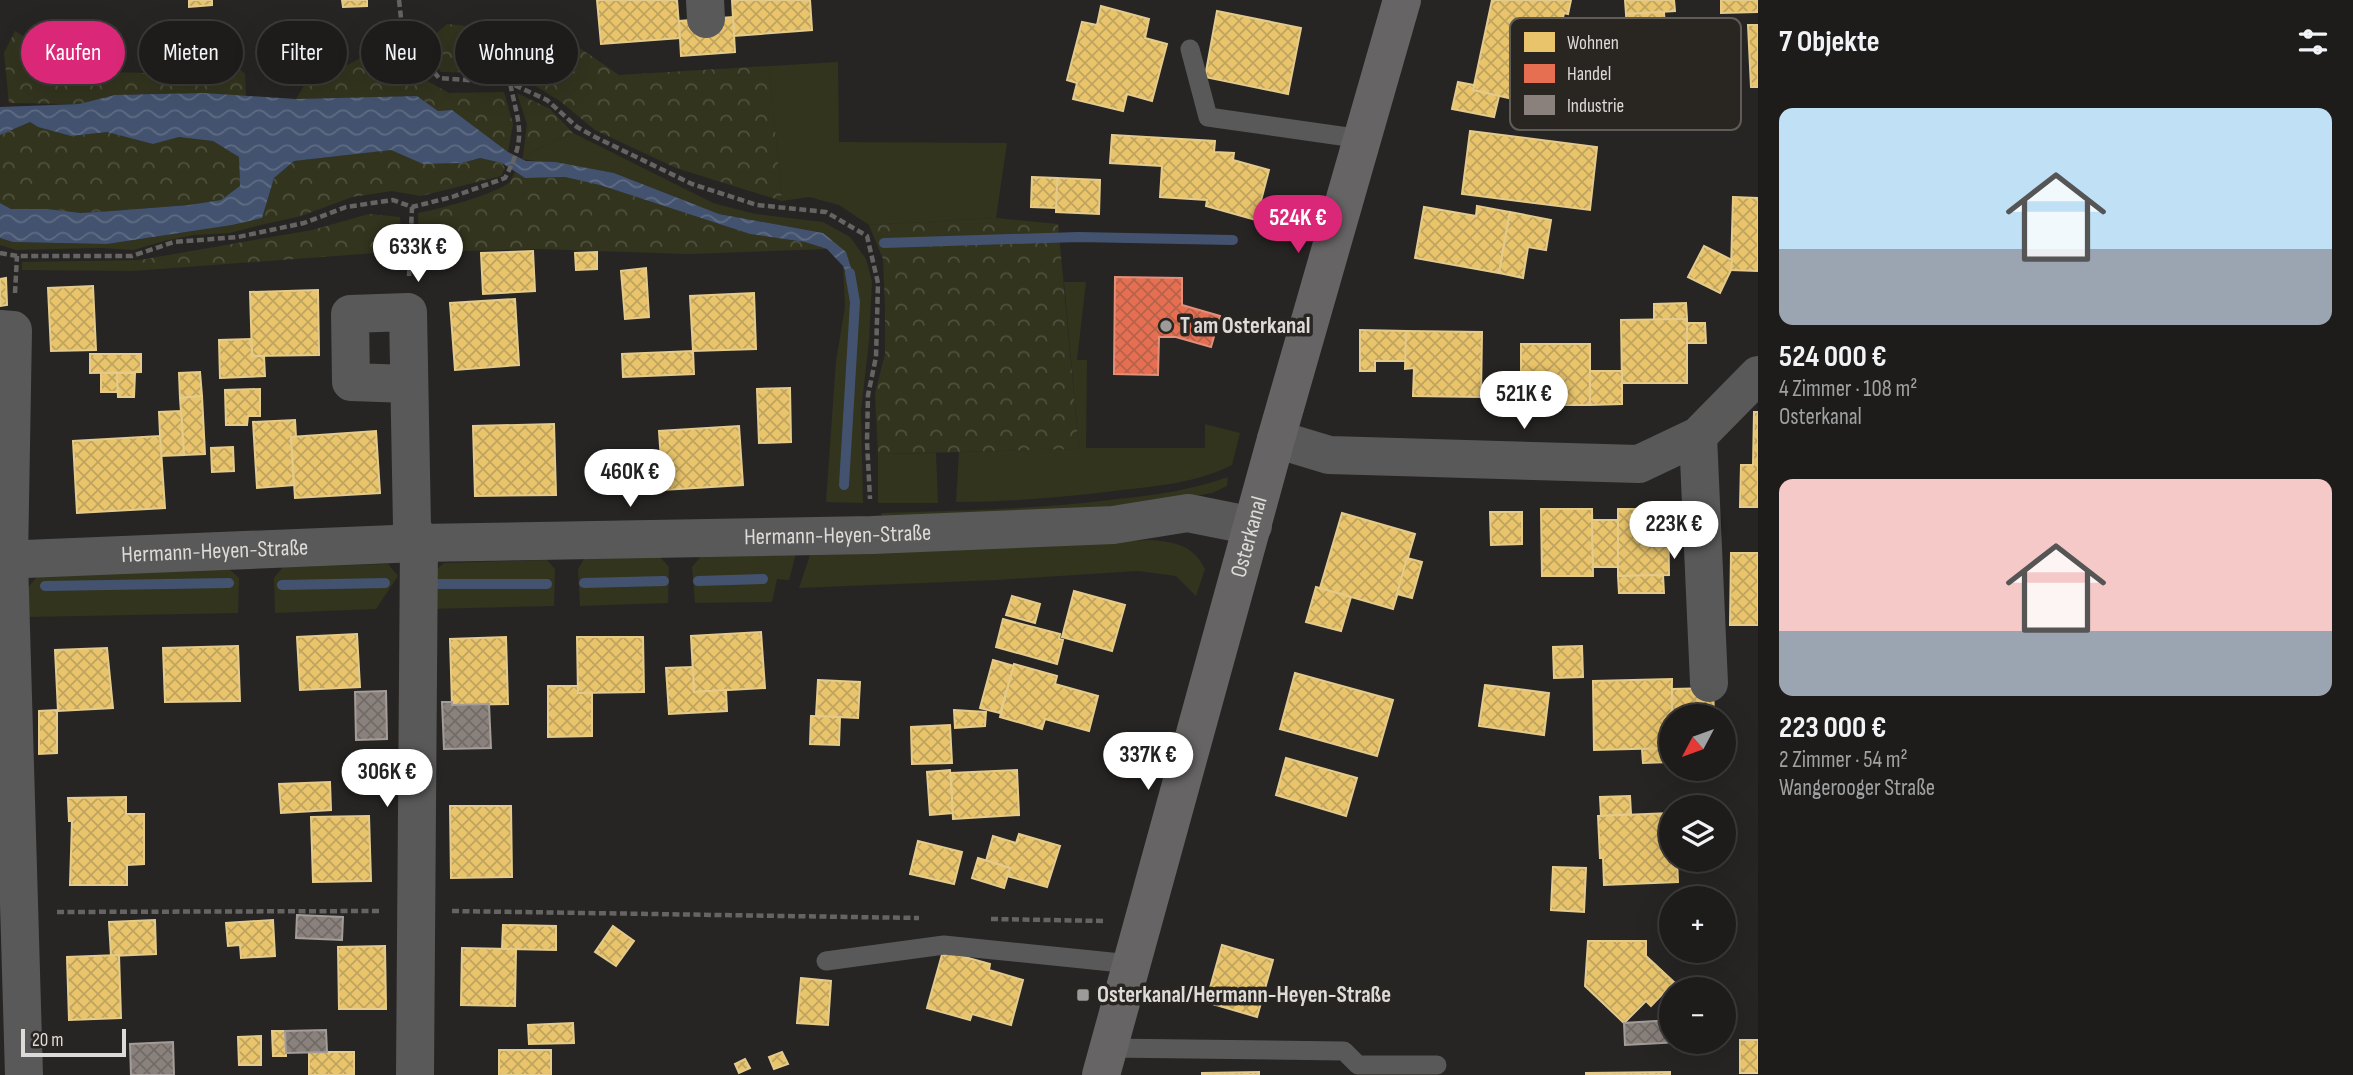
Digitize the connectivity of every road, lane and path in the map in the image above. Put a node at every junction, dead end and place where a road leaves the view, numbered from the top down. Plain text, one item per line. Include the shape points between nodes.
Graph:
1 (399, 0) edge
2 (1402, 0) edge
3 (1191, 49) dead end
4 (455, 79) edge
5 (510, 84) edge
6 (512, 84) edge
7 (1362, 139) junction
8 (412, 207) junction
9 (0, 253) edge
10 (408, 312) junction
11 (0, 329) edge
12 (1758, 375) edge
13 (409, 384) junction
14 (6, 389) edge
15 (1698, 436) junction
16 (1276, 439) junction
17 (1253, 526) junction
18 (872, 535) junction
19 (419, 544) junction
20 (5, 560) edge
21 (1709, 684) dead end
22 (416, 911) junction
23 (21, 912) junction
24 (933, 918) dead end
25 (988, 919) dead end
26 (1143, 921) junction
27 (826, 961) dead end
28 (1131, 964) junction
29 (1104, 1062) edge
30 (1437, 1065) dead end
31 (24, 1075) edge
32 (415, 1075) edge

1 - 4 path via 402,36 439,78
2 - 7 main road, Osterkanal
3 - 7 lane via 1208,117
5 - 8 path via 520,131 518,154 505,178
6 - 18 path via 548,100 595,138 692,184 757,205 826,212 867,236 878,283 867,442
7 - 16 main road, Osterkanal
8 - 9 path via 393,200 346,207 304,223 239,237 174,242 132,256
8 - 10 path
10 - 13 street
10 - 13 street via 350,314 351,382
11 - 14 street via 13,330
12 - 15 street
13 - 19 street via 412,526
14 - 20 street
15 - 16 street via 1639,464 1329,456
15 - 21 street
16 - 17 main road, Osterkanal
17 - 18 street, Hermann-Heyen-Straße via 1188,513 1113,525
17 - 26 main road, Osterkanal
18 - 19 street, Hermann-Heyen-Straße
19 - 20 street, Hermann-Heyen-Straße
19 - 22 street
20 - 23 street
22 - 23 path
22 - 24 path
22 - 32 street
23 - 31 street
25 - 26 path
26 - 28 main road, Osterkanal
27 - 28 lane via 944,945
28 - 29 main road, Osterkanal
29 - 30 lane via 1344,1051 1358,1065

